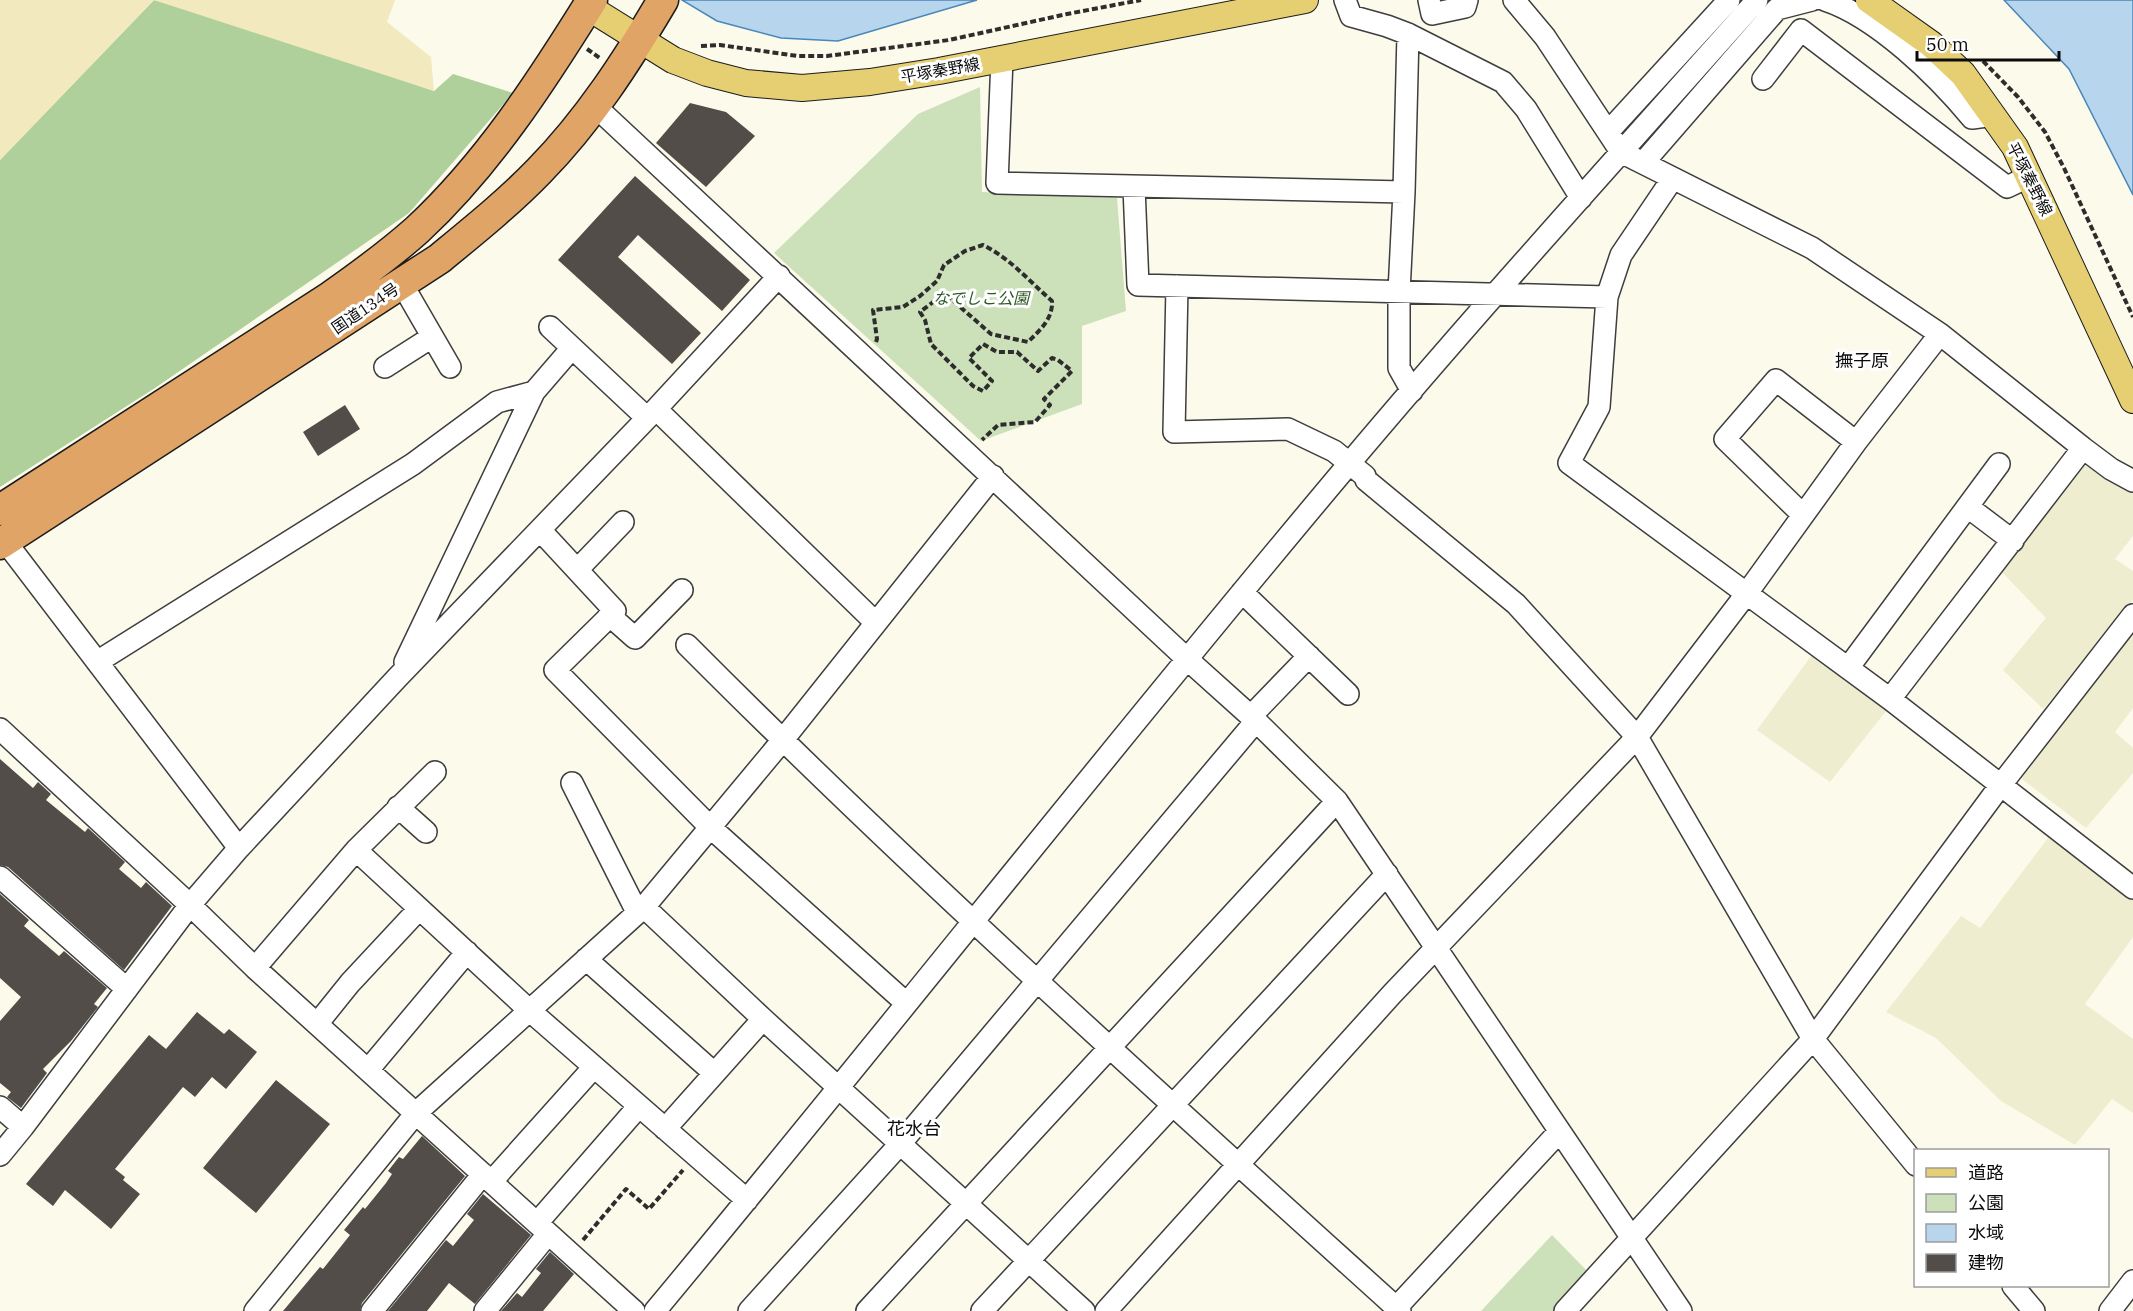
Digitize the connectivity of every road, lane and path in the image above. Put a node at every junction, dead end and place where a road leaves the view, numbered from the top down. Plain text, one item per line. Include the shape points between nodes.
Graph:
1 (1141, 0) edge
2 (1305, 0) edge
3 (1345, 0) edge
4 (1429, 0) edge
5 (1467, 0) edge
6 (1514, 0) edge
7 (1730, 0) edge
8 (1757, 0) edge
9 (1812, 0) edge
10 (1825, 0) edge
11 (1869, 0) edge
12 (590, 3) edge
13 (662, 3) edge
14 (1408, 34) junction
15 (639, 39) junction
16 (690, 46) dead end
17 (1002, 59) junction
18 (1763, 79) dead end
19 (595, 105) junction
20 (1994, 115) junction
21 (1608, 132) junction
22 (1621, 152) junction
23 (1643, 163) junction
24 (2030, 176) junction
25 (1673, 178) junction
26 (1134, 187) junction
27 (1404, 192) junction
28 (1581, 198) junction
29 (779, 276) junction
30 (402, 284) junction
31 (1177, 286) junction
32 (1399, 292) junction
33 (1496, 294) junction
34 (1607, 297) junction
35 (550, 327) dead end
36 (1940, 334) junction
37 (432, 337) junction
38 (572, 348) junction
39 (873, 349) dead end
40 (385, 366) dead end
41 (450, 367) dead end
42 (1412, 390) junction
43 (534, 392) junction
44 (2133, 400) edge
45 (651, 414) junction
46 (981, 441) dead end
47 (1856, 442) junction
48 (2083, 448) junction
49 (1349, 464) junction
50 (1999, 464) dead end
51 (993, 476) junction
52 (2133, 481) edge
53 (1968, 507) junction
54 (0, 510) edge
55 (1803, 515) junction
56 (623, 522) dead end
57 (540, 530) junction
58 (2013, 541) junction
59 (2, 542) edge
60 (577, 570) junction
61 (682, 590) dead end
62 (1242, 592) junction
63 (1747, 593) junction
64 (609, 615) junction
65 (2133, 615) edge
66 (874, 622) junction
67 (687, 645) dead end
68 (1310, 656) junction
69 (1186, 658) junction
70 (97, 662) junction
71 (1848, 668) junction
72 (397, 678) junction
73 (1348, 694) dead end
74 (1890, 699) junction
75 (1253, 718) junction
76 (0, 729) edge
77 (1637, 737) junction
78 (782, 741) junction
79 (435, 772) dead end
80 (572, 783) dead end
81 (2000, 786) junction
82 (1337, 801) junction
83 (398, 807) junction
84 (710, 826) junction
85 (426, 831) dead end
86 (239, 848) junction
87 (356, 850) junction
88 (1387, 874) junction
89 (0, 877) edge
90 (2133, 888) edge
91 (189, 905) junction
92 (419, 909) junction
93 (640, 910) junction
94 (973, 922) junction
95 (1436, 948) junction
96 (467, 952) junction
97 (586, 959) junction
98 (255, 968) junction
99 (1037, 981) junction
100 (127, 989) junction
101 (906, 1004) junction
102 (529, 1010) junction
103 (763, 1019) junction
104 (317, 1024) junction
105 (1813, 1039) junction
106 (1110, 1047) junction
107 (594, 1067) junction
108 (368, 1070) junction
109 (714, 1073) junction
110 (838, 1087) junction
111 (1173, 1104) junction
112 (639, 1106) junction
113 (0, 1107) edge
114 (416, 1113) junction
115 (23, 1127) junction
116 (666, 1129) junction
117 (1559, 1132) junction
118 (900, 1144) junction
119 (0, 1155) edge
120 (1914, 1163) edge
121 (1239, 1164) junction
122 (685, 1168) dead end
123 (488, 1178) junction
124 (747, 1200) junction
125 (965, 1203) junction
126 (542, 1229) junction
127 (1632, 1240) junction
128 (576, 1247) dead end
129 (1028, 1260) junction
130 (2133, 1281) edge
131 (2014, 1287) edge
132 (1398, 1309) edge
133 (255, 1311) edge
134 (372, 1311) edge
135 (485, 1311) edge
136 (634, 1311) edge
137 (655, 1311) edge
138 (749, 1311) edge
139 (867, 1311) edge
140 (982, 1311) edge
141 (1084, 1311) edge
142 (1107, 1311) edge
143 (1566, 1311) edge
144 (1681, 1311) edge
145 (2034, 1311) edge
146 (2110, 1311) edge

1 - 16 path via 949,40 827,56 720,45
2 - 17 main road, 平塚秦野線
3 - 14 street via 1351,16
4 - 5 street via 1432,14 1465,7
6 - 21 street via 1545,37
7 - 21 street
8 - 22 street
9 - 23 street via 1777,9
10 - 20 street via 1840,5 1888,37 1950,91 1972,118
11 - 20 main road, 平塚秦野線 via 1931,44 1963,74
12 - 15 main road, 平塚秦野線
12 - 54 highway, 国道134号 via 530,98 471,173 418,229 330,297
13 - 15 highway, 国道134号
14 - 27 street
14 - 28 street via 1503,82 1526,110
15 - 17 main road, 平塚秦野線 via 673,60 707,73 746,83 802,88 870,82
15 - 19 highway, 国道134号
17 - 26 street via 997,183
18 - 24 street via 1801,30 2007,186
19 - 29 street
19 - 30 highway, 国道134号 via 541,170 502,207
20 - 24 main road, 平塚秦野線
21 - 22 street
22 - 23 street
22 - 28 street
23 - 25 street
24 - 44 main road, 平塚秦野線
25 - 34 street via 1621,255
25 - 36 street via 1812,248
26 - 27 street
26 - 31 street via 1138,285
27 - 32 street
28 - 33 street
29 - 45 street
29 - 51 street
30 - 37 street
30 - 59 highway, 国道134号
31 - 32 street
31 - 49 street via 1174,432 1288,429 1334,451
32 - 33 street
32 - 42 street via 1399,368
33 - 34 street
33 - 42 street
34 - 63 street via 1599,407 1569,463
35 - 38 street
36 - 47 street
36 - 48 street
37 - 40 street
37 - 41 street
38 - 43 street
38 - 45 street
39 - 46 path via 877,339 873,310 903,307 937,281 944,266 965,251 983,245 1019,269 1052,301 1048,319 1028,342 991,334 950,298 937,299 921,312 931,344 983,391 992,381 969,358 983,344 997,352 1017,352 1038,371 1052,358 1072,371 1044,399 1050,405 1035,422 998,425
42 - 49 street
43 - 70 street via 497,402 413,464
43 - 72 street
45 - 57 street
45 - 66 street
47 - 55 street
47 - 55 street via 1776,380 1725,439
48 - 52 street
48 - 58 street
49 - 62 street
49 - 77 street via 1516,604
50 - 53 street
51 - 66 street
51 - 69 street
53 - 58 street
53 - 71 street
55 - 63 street
56 - 60 street
57 - 60 street
57 - 72 street
58 - 74 street
59 - 70 street
60 - 64 street via 615,611
61 - 64 street via 635,638
62 - 68 street
62 - 69 street
63 - 71 street
63 - 77 street
64 - 84 street via 555,670
65 - 81 street
66 - 78 street
67 - 78 street
68 - 73 street
68 - 75 street
69 - 75 street
69 - 94 street
70 - 86 street
71 - 74 street
72 - 86 street
74 - 81 street
75 - 82 street
75 - 99 street
76 - 91 street
77 - 95 street
77 - 105 street
78 - 84 street
78 - 94 street
79 - 83 street
80 - 93 street
81 - 90 street
81 - 105 street
82 - 88 street
82 - 106 street
83 - 85 street
83 - 87 street
84 - 93 street
84 - 101 street
86 - 91 street
87 - 92 street
87 - 98 street
88 - 95 street
88 - 111 street
89 - 100 street
91 - 98 street
91 - 100 street
92 - 96 street
92 - 104 street
93 - 97 street
93 - 103 street
94 - 99 street
94 - 101 street
95 - 117 street
95 - 121 street
96 - 102 street
96 - 108 street
97 - 102 street
97 - 109 street
98 - 104 street
99 - 106 street
99 - 118 street
100 - 115 street
101 - 110 street
102 - 107 street
102 - 114 street
103 - 109 street
103 - 110 street
104 - 108 street
105 - 120 street
105 - 127 street
106 - 111 street
106 - 125 street
107 - 112 street
107 - 123 street
108 - 114 street
109 - 116 street
110 - 118 street
110 - 124 street
111 - 121 street
111 - 129 street
112 - 116 street
112 - 126 street
113 - 115 street
114 - 123 street
114 - 133 street
115 - 119 street
116 - 124 street
117 - 127 street
117 - 132 street
118 - 125 street
118 - 138 street
121 - 132 street
121 - 142 street
122 - 128 path via 649,1209 626,1190
123 - 126 street
123 - 134 street
124 - 137 street
125 - 129 street
125 - 139 street
126 - 135 street
126 - 136 street
127 - 143 street
127 - 144 street
129 - 140 street
129 - 141 street
130 - 146 street
131 - 145 street

